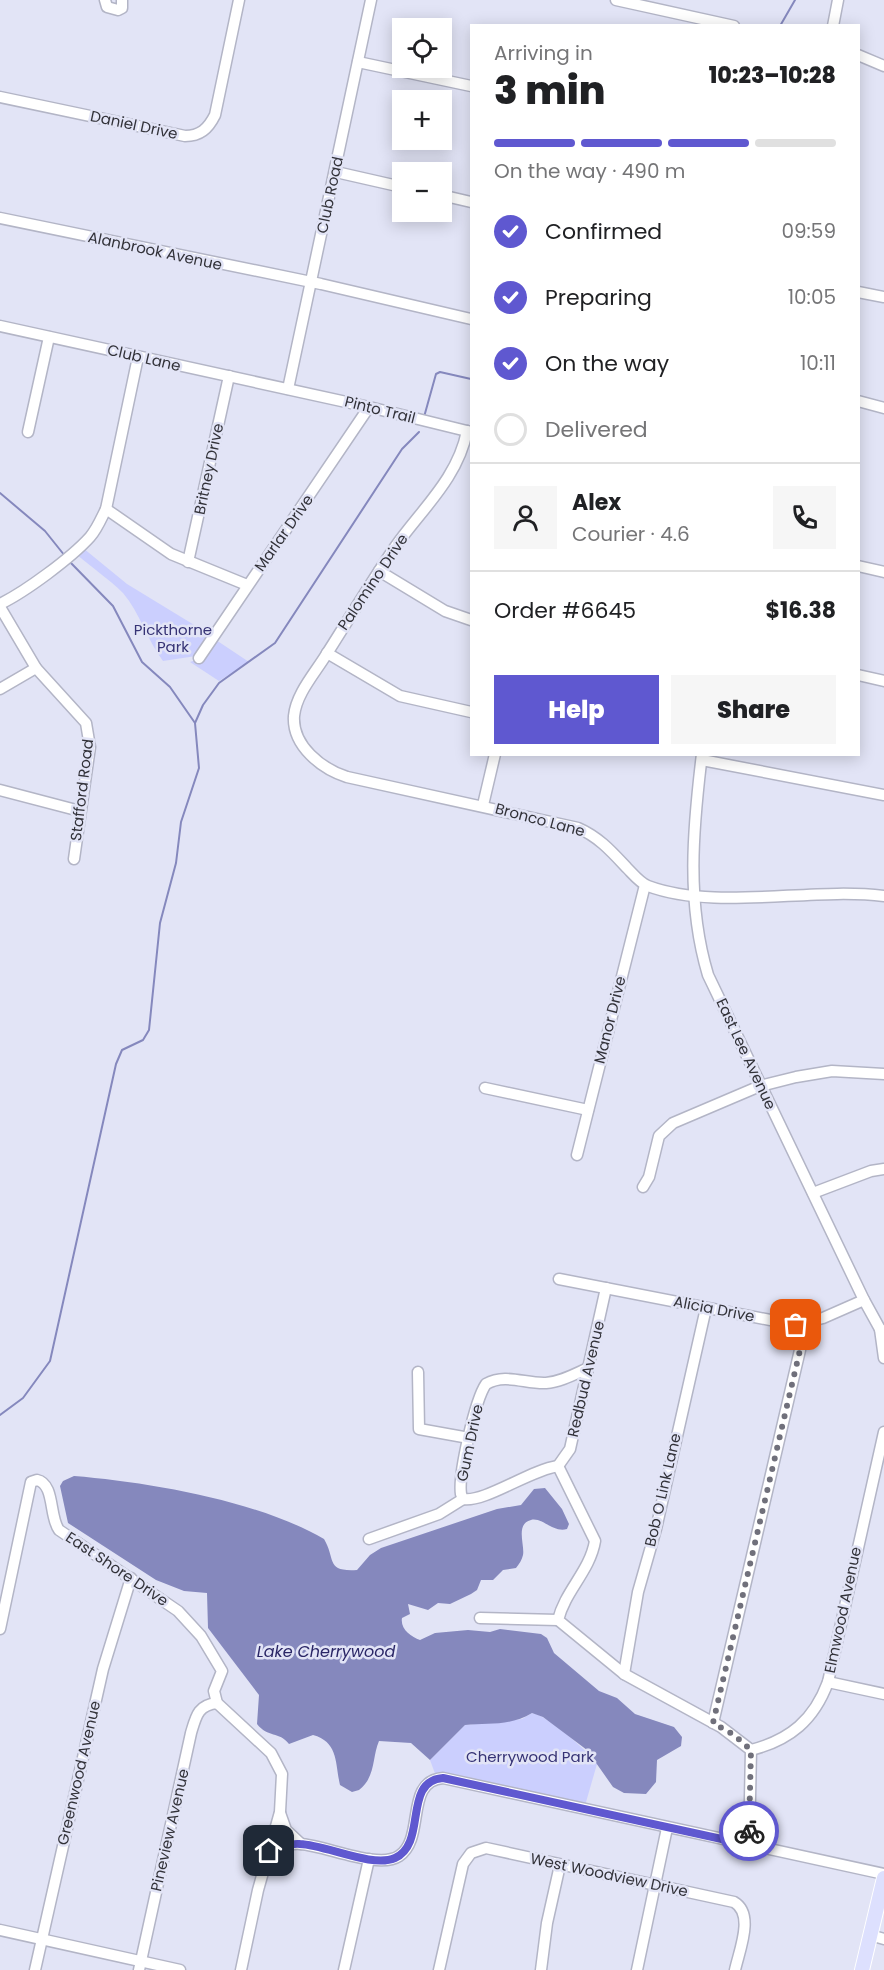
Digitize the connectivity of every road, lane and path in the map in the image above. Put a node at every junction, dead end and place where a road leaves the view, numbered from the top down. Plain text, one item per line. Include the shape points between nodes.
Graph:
1 (105, 0) edge
2 (122, 0) edge
3 (239, 0) edge
4 (372, 0) edge
5 (616, 0) edge
6 (838, 0) edge
7 (725, 24) edge
8 (833, 24) edge
9 (860, 56) edge
10 (358, 62) junction
11 (884, 66) edge
12 (470, 86) edge
13 (0, 97) edge
14 (336, 171) junction
15 (392, 185) edge
16 (452, 197) edge
17 (470, 201) edge
18 (0, 218) edge
19 (311, 282) junction
20 (860, 292) edge
21 (884, 297) edge
22 (470, 319) edge
23 (0, 326) edge
24 (49, 337) junction
25 (138, 357) junction
26 (229, 376) junction
27 (288, 389) junction
28 (860, 402) edge
29 (369, 407) junction
30 (884, 408) edge
31 (28, 432) dead end
32 (469, 432) edge
33 (106, 509) junction
34 (188, 562) junction
35 (860, 566) edge
36 (379, 571) junction
37 (884, 572) edge
38 (247, 585) junction
39 (0, 606) edge
40 (470, 620) edge
41 (327, 653) junction
42 (199, 658) dead end
43 (36, 668) junction
44 (860, 675) edge
45 (884, 681) edge
46 (0, 689) edge
47 (470, 712) edge
48 (299, 739) joint
49 (495, 756) edge
50 (702, 757) edge
51 (0, 790) edge
52 (884, 795) edge
53 (483, 806) junction
54 (80, 811) junction
55 (74, 859) dead end
56 (645, 885) junction
57 (884, 896) edge
58 (694, 897) junction
59 (884, 1074) edge
60 (760, 1086) junction
61 (485, 1088) dead end
62 (588, 1110) junction
63 (577, 1155) dead end
64 (884, 1169) edge
65 (643, 1187) dead end
66 (813, 1193) junction
67 (560, 1279) dead end
68 (606, 1288) junction
69 (864, 1300) junction
70 (706, 1308) junction
71 (802, 1325) junction
72 (882, 1330) edge
73 (884, 1358) edge
74 (586, 1369) junction
75 (418, 1372) dead end
76 (884, 1432) edge
77 (469, 1438) junction
78 (558, 1466) junction
79 (463, 1499) junction
80 (369, 1539) dead end
81 (131, 1578) junction
82 (480, 1618) dead end
83 (558, 1620) junction
84 (0, 1629) edge
85 (624, 1674) junction
86 (828, 1682) junction
87 (884, 1694) edge
88 (217, 1703) junction
89 (713, 1723) junction
90 (751, 1750) junction
91 (280, 1812) junction
92 (667, 1828) junction
93 (301, 1844) junction
94 (749, 1845) junction
95 (269, 1851) junction
96 (369, 1859) junction
97 (560, 1865) junction
98 (884, 1876) edge
99 (655, 1885) junction
100 (0, 1930) edge
101 (877, 1937) edge
102 (42, 1939) junction
103 (140, 1966) edge
104 (34, 1970) edge
105 (180, 1970) edge
106 (241, 1970) edge
107 (344, 1970) edge
108 (440, 1970) edge
109 (541, 1970) edge
110 (637, 1970) edge
111 (735, 1970) edge
112 (862, 1970) edge

1 - 2 street via 107,7 118,10
3 - 13 street, Daniel Drive via 214,115 198,135 185,136
4 - 10 street, Club Road
5 - 7 street
6 - 8 street
9 - 11 street
10 - 12 street
10 - 14 street, Club Road
14 - 15 street
14 - 19 street, Club Road
16 - 17 street
18 - 19 street, Alanbrook Avenue
19 - 22 street, Alanbrook Avenue
19 - 27 street, Club Road
20 - 21 street
23 - 24 street, Club Lane
24 - 25 street, Club Lane
24 - 31 street
25 - 26 street, Club Lane
25 - 33 street
26 - 27 street, Club Lane
26 - 34 street, Britney Drive
27 - 29 street, Pinto Trail
28 - 30 street
29 - 32 street, Pinto Trail
29 - 38 street, Marlar Drive
32 - 36 street, Palomino Drive via 449,475
33 - 34 street
33 - 39 street via 90,537
34 - 38 street
35 - 37 street
36 - 40 street via 445,611
36 - 41 street, Palomino Drive
38 - 42 street, Marlar Drive
39 - 43 street, Stafford Road
41 - 47 street via 400,696
41 - 48 street, Palomino Drive via 295,710
43 - 46 street
43 - 54 street, Stafford Road via 88,728 90,747
44 - 45 street
48 - 53 street, Bronco Lane via 318,762 340,775
49 - 53 street
50 - 52 street
50 - 58 street, East Lee Avenue via 694,816
51 - 54 street
53 - 56 street, Bronco Lane via 571,825 590,833
54 - 55 street, Stafford Road
56 - 58 street, Bronco Lane
56 - 62 street, Manor Drive
57 - 58 street, Bronco Lane
58 - 60 street, East Lee Avenue via 708,975
59 - 60 street via 830,1071
60 - 65 street via 664,1130 654,1147 649,1178
60 - 66 street, East Lee Avenue
61 - 62 street
62 - 63 street, Manor Drive
64 - 66 street
66 - 69 street, East Lee Avenue
67 - 68 street, Alicia Drive
68 - 70 street, Alicia Drive
68 - 74 street, Redbud Avenue
69 - 71 street
69 - 72 street, East Lee Avenue
70 - 71 street, Alicia Drive
70 - 85 street, Bob O Link Lane via 638,1592
71 - 89 street via 800,1350
72 - 73 street
74 - 77 street, Gum Drive via 556,1381 534,1383 505,1378 486,1384
74 - 78 street, Redbud Avenue via 570,1449
75 - 77 street via 419,1429
76 - 86 street, Elmwood Avenue
77 - 79 street, Gum Drive via 460,1488
78 - 79 street, Gum Drive via 532,1472 489,1494
78 - 83 street via 595,1541 591,1557 561,1606
79 - 80 street, Gum Drive via 439,1514
81 - 84 street, East Shore Drive via 59,1530 52,1518 45,1484 31,1482
81 - 88 street, East Shore Drive via 178,1611 201,1636 222,1671 214,1691
81 - 102 street, Greenwood Avenue via 103,1669
82 - 83 street
83 - 85 street
85 - 89 street
86 - 87 street
86 - 90 street, Elmwood Avenue via 821,1701 798,1730 776,1743
88 - 91 street via 278,1763 282,1774
88 - 103 street, Pineview Avenue via 200,1708 191,1733
89 - 90 street
90 - 94 street
91 - 93 street via 286,1830
91 - 95 street
92 - 94 street
92 - 96 street via 443,1778 424,1787 412,1837 398,1857
92 - 99 street
93 - 95 street
93 - 96 street
94 - 98 street
95 - 106 street
96 - 107 street
97 - 99 street, West Woodview Drive
97 - 108 street, West Woodview Drive via 486,1848 471,1853 462,1869
97 - 109 street
98 - 101 main road
99 - 110 street
99 - 111 street, West Woodview Drive via 734,1902 745,1914
100 - 102 street
101 - 112 main road
102 - 103 street
102 - 104 street, Greenwood Avenue
103 - 105 street

